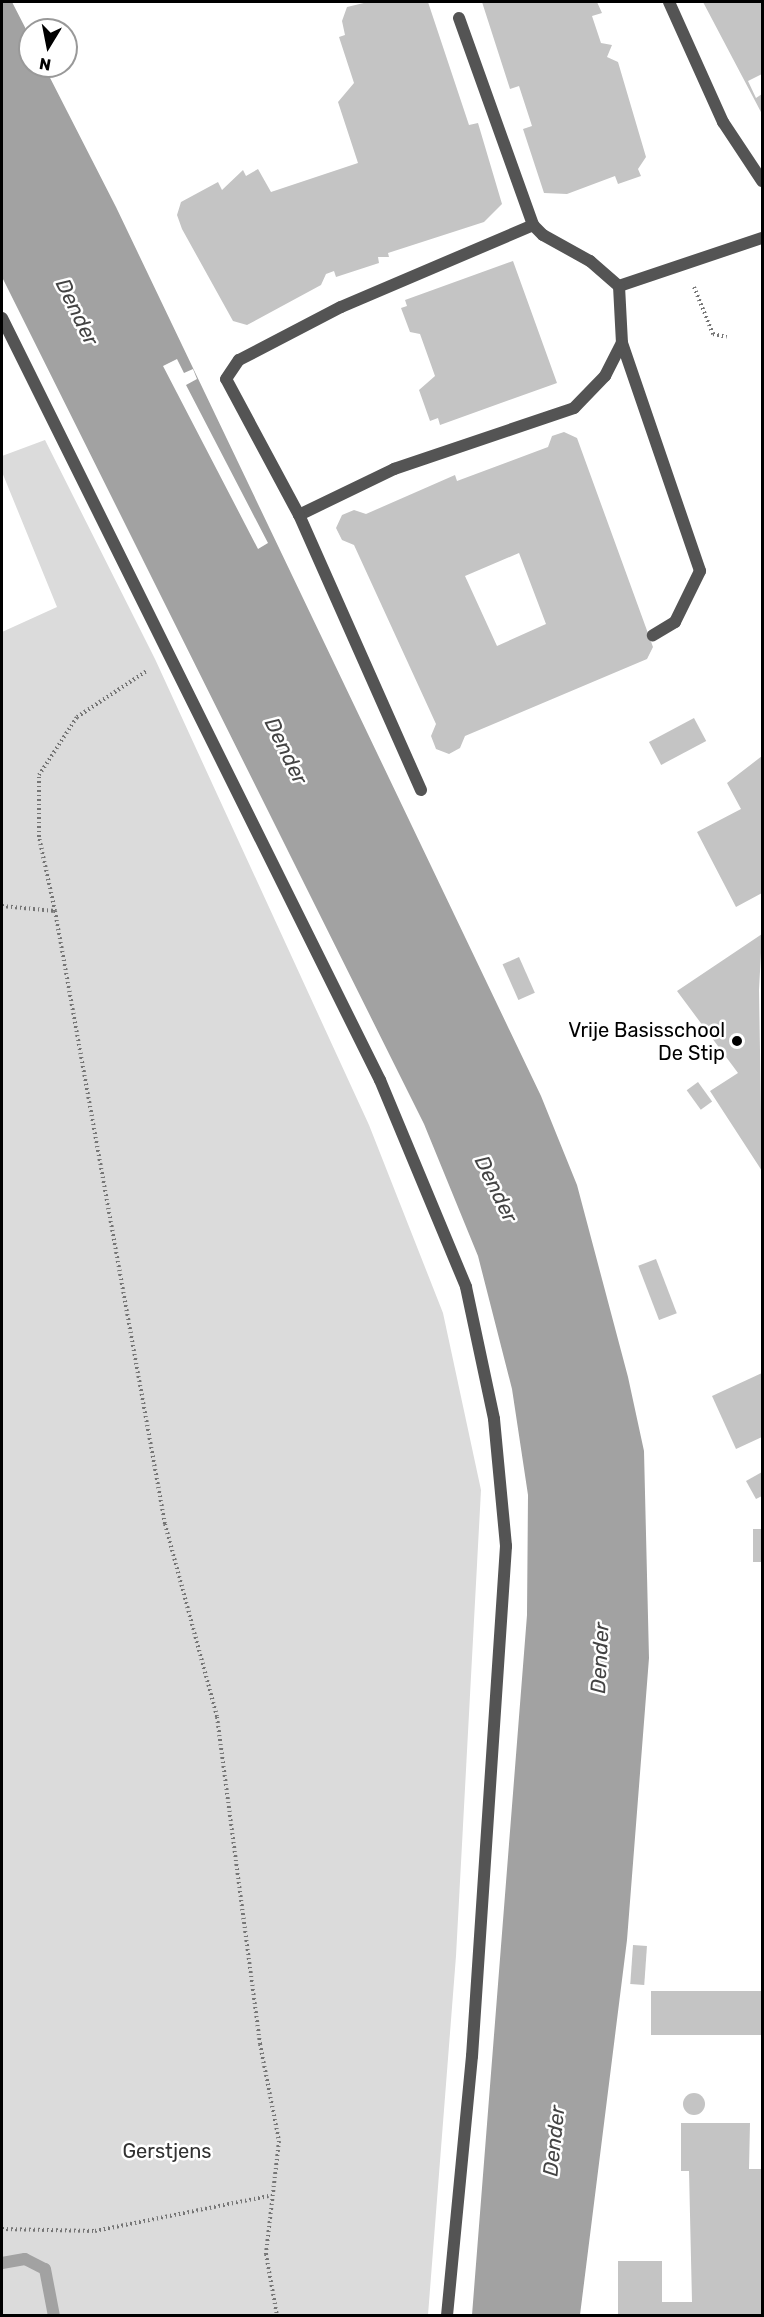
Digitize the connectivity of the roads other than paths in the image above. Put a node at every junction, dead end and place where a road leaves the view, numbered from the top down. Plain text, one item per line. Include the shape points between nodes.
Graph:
1 (669, 2) edge
2 (459, 18) dead end
3 (762, 181) edge
4 (533, 225) junction
5 (762, 238) edge
6 (619, 286) junction
7 (2, 318) edge
8 (622, 343) junction
9 (299, 515) junction
10 (653, 635) dead end
11 (422, 790) dead end
12 (447, 2316) edge

1 - 3 street via 723,122
2 - 4 street
4 - 6 street
4 - 9 street via 341,307 239,360 226,379
5 - 6 street
6 - 8 street
7 - 12 street via 380,1080 466,1287 494,1419 506,1546 472,2056
8 - 9 street via 605,376 574,408 394,469
8 - 10 street via 700,571 675,622
9 - 11 street

